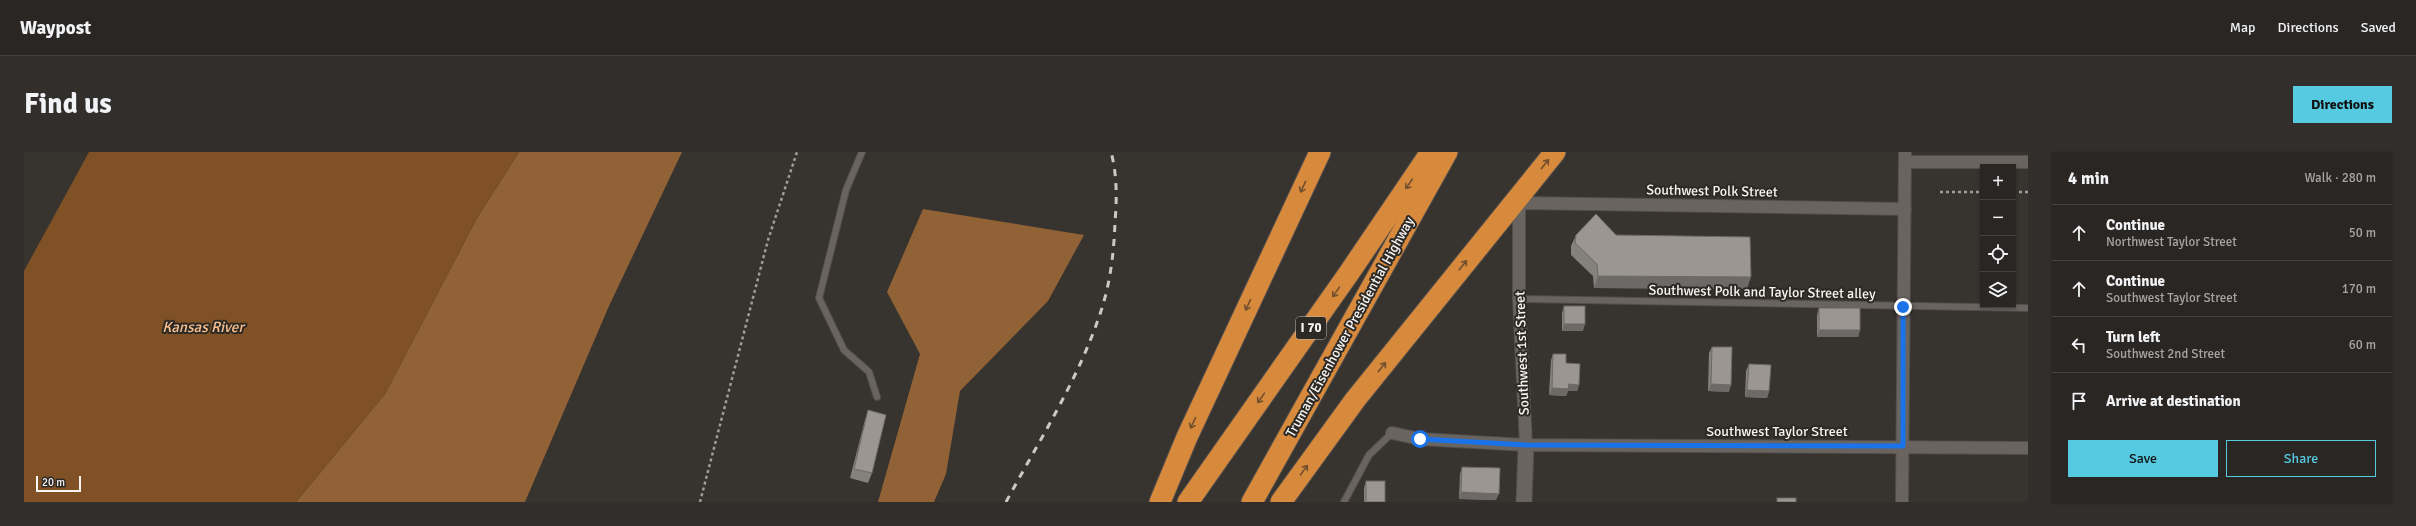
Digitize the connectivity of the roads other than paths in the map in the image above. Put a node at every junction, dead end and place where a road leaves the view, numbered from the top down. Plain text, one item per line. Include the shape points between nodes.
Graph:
1 (862, 152) edge
2 (1320, 152) edge
3 (1430, 152) edge
4 (1447, 152) edge
5 (1555, 152) edge
6 (1905, 157) edge
7 (2028, 162) edge
8 (1519, 203) joint
9 (1905, 209) junction
10 (1519, 299) junction
11 (1903, 307) junction
12 (2028, 308) edge
13 (877, 397) dead end
14 (1392, 434) joint
15 (1526, 445) junction
16 (1903, 446) junction
17 (2028, 448) edge
18 (1160, 502) edge
19 (1188, 502) edge
20 (1252, 502) edge
21 (1281, 502) edge
22 (1344, 502) edge
23 (1524, 502) edge
24 (1902, 502) edge

1 - 13 lane via 846,190 819,298 844,350 869,372
2 -> 18 highway via 1187,437
3 -> 19 highway, Truman/Eisenhower Presidential Highway / I 70 via 1349,273
4 - 20 highway, Truman/Eisenhower Presidential Highway / I 70
21 -> 5 highway via 1355,400
6 - 7 street
6 - 9 street
8 - 9 street, Southwest Polk Street
8 - 10 street, Southwest 1st Street
9 - 11 street
10 - 11 lane, Southwest Polk and Taylor Street alley
10 - 15 street, Southwest 1st Street
11 - 12 lane, Southwest Polk and Taylor Street alley
11 - 16 street
14 - 15 street, Southwest Taylor Street via 1420,439
14 - 22 lane via 1370,454
15 - 16 street, Southwest Taylor Street
15 - 23 street, Southwest 1st Street
16 - 17 street, Southwest Taylor Street
16 - 24 street

